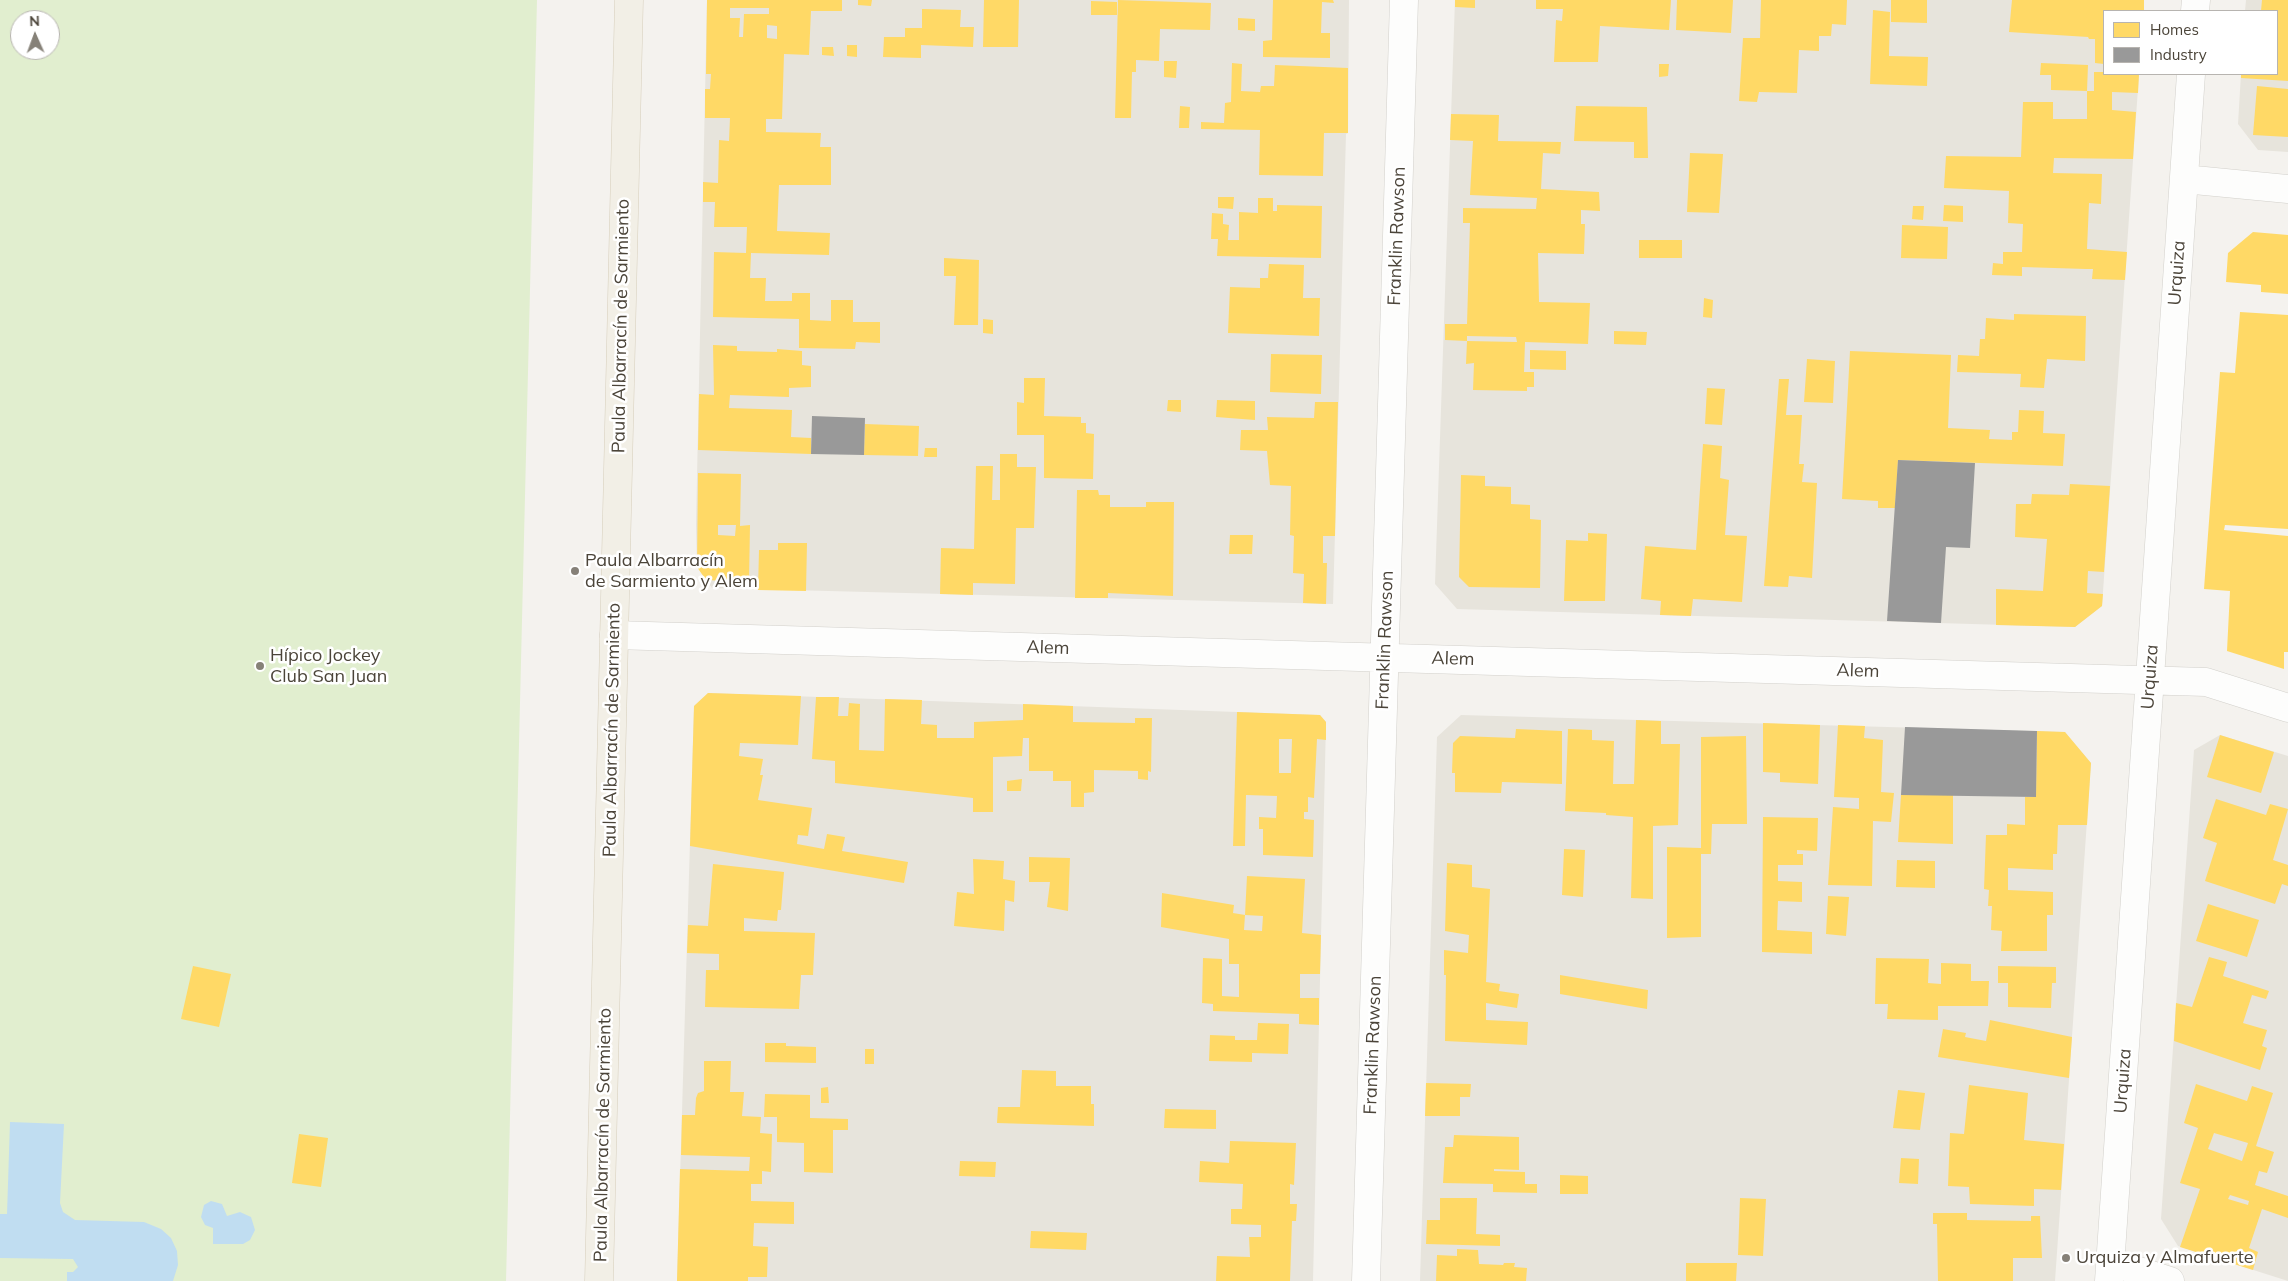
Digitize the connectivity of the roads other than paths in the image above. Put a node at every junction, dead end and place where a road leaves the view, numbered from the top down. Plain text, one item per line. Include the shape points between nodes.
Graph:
1 (629, 0) edge
2 (1404, 0) edge
3 (2191, 75) edge
4 (2184, 180) junction
5 (2288, 189) edge
6 (614, 635) junction
7 (1384, 657) junction
8 (2150, 680) junction
9 (2288, 708) edge
10 (2110, 1272) edge
11 (599, 1281) edge
12 (1366, 1281) edge
13 (2170, 1281) edge

1 - 6 main road, Paula Albarracín de Sarmiento
2 - 7 street, Franklin Rawson
3 - 4 street, Urquiza
4 - 5 street
4 - 8 street, Urquiza
6 - 7 street, Alem
6 - 11 main road, Paula Albarracín de Sarmiento
7 - 8 street, Alem
7 - 12 street, Franklin Rawson
8 - 9 street, Alem via 2206,682
8 - 10 street, Urquiza
10 - 13 street

